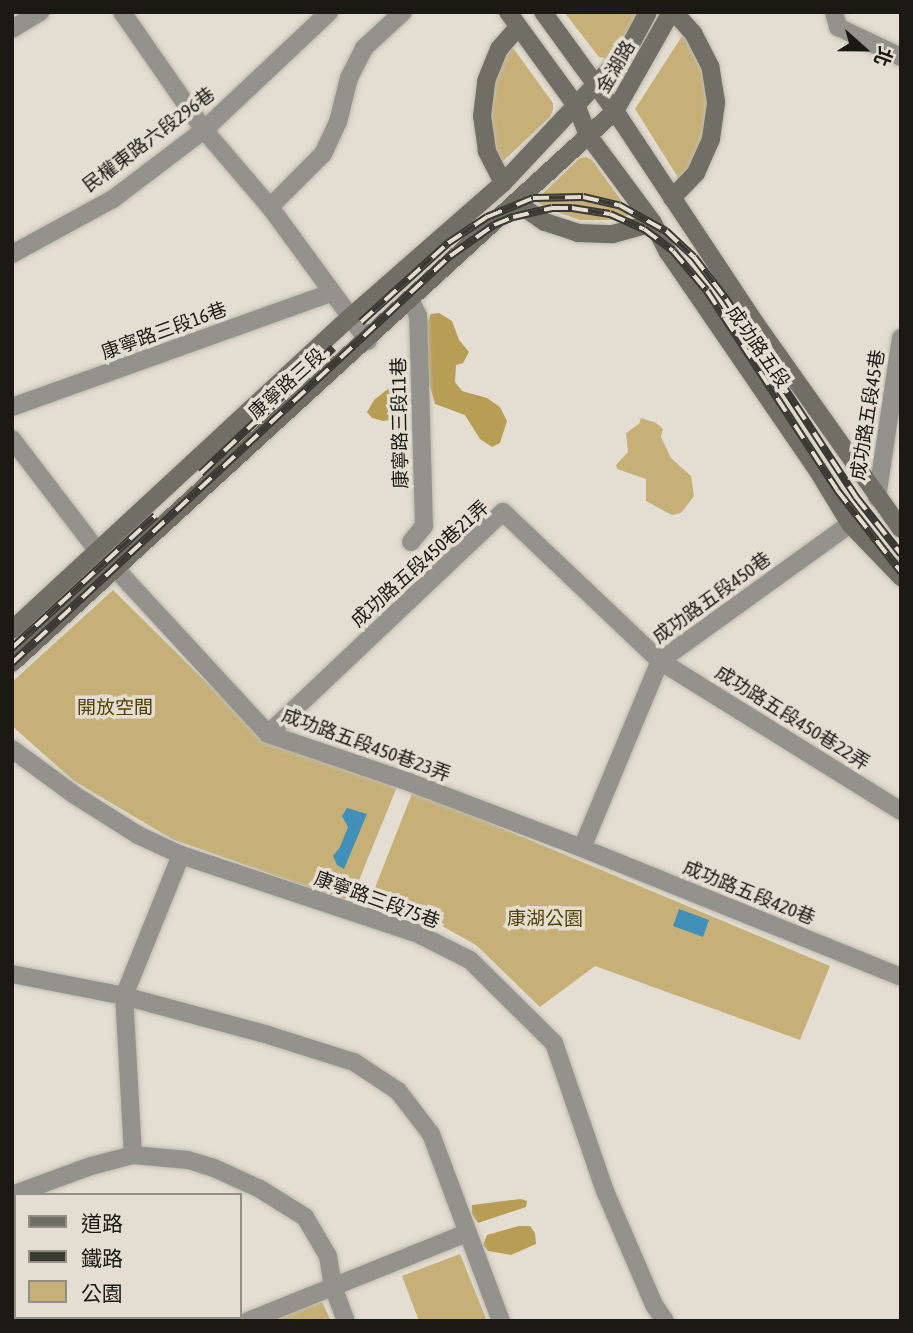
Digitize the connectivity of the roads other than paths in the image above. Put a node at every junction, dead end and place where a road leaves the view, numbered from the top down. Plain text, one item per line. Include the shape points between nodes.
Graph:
1 (40, 12) edge
2 (122, 12) edge
3 (329, 12) edge
4 (403, 12) edge
5 (543, 12) edge
6 (648, 12) edge
7 (673, 12) edge
8 (834, 12) edge
9 (513, 20) edge
10 (12, 29) edge
11 (901, 58) edge
12 (597, 85) junction
13 (577, 107) junction
14 (615, 111) junction
15 (204, 130) junction
16 (588, 135) junction
17 (503, 183) junction
18 (672, 198) junction
19 (516, 202) junction
20 (270, 207) junction
21 (653, 223) junction
22 (12, 254) edge
23 (331, 293) junction
24 (411, 301) junction
25 (349, 318) junction
26 (901, 338) edge
27 (368, 341) junction
28 (12, 407) edge
29 (12, 439) edge
30 (877, 498) junction
31 (850, 524) junction
32 (901, 529) edge
33 (411, 542) dead end
34 (97, 550) junction
35 (114, 567) junction
36 (901, 577) edge
37 (12, 631) edge
38 (660, 661) junction
39 (12, 663) edge
40 (268, 734) junction
41 (12, 749) edge
42 (901, 811) edge
43 (582, 848) junction
44 (181, 855) junction
45 (12, 974) edge
46 (901, 977) edge
47 (124, 996) junction
48 (133, 1155) junction
49 (17, 1193) edge
50 (467, 1233) junction
51 (333, 1286) junction
52 (248, 1321) edge
53 (346, 1321) edge
54 (501, 1321) edge
55 (664, 1321) edge

1 - 10 street
2 - 15 street
3 - 15 street, 民權東路六段296巷
4 - 20 street via 364,48 323,154
5 - 12 main road, 成功路五段
6 - 12 main road, 金湖路 via 631,44
7 - 14 main road, 金湖路
7 - 18 main road via 693,33 710,66 716,102 711,139 696,173
8 - 11 street via 838,27
9 - 13 main road, 成功路五段
9 - 17 main road via 486,81 482,116 487,151
12 - 13 main road, 金湖路
12 - 14 main road, 成功路五段
13 - 16 main road, 成功路五段
13 - 17 main road, 康寧路三段
14 - 16 main road, 金湖路
14 - 18 main road, 成功路五段
15 - 20 street
15 - 22 street, 民權東路六段296巷 via 113,200
16 - 19 main road, 康寧路三段
16 - 21 main road, 成功路五段
17 - 25 main road, 康寧路三段
18 - 30 main road, 成功路五段
19 - 21 main road via 545,222 578,233 613,234
19 - 24 main road, 康寧路三段
20 - 23 street
21 - 31 main road, 成功路五段
23 - 25 street
23 - 28 street, 康寧路三段16巷
24 - 27 main road, 康寧路三段
24 - 33 street, 康寧路三段11巷 via 418,316 424,526
25 - 27 street
25 - 34 main road, 康寧路三段
26 - 30 street, 成功路五段45巷
27 - 35 main road, 康寧路三段
29 - 34 street
30 - 32 main road, 成功路五段
31 - 36 main road, 成功路五段
31 - 38 street, 成功路五段450巷
34 - 37 main road, 康寧路三段
35 - 39 main road, 康寧路三段
35 - 40 street, 成功路五段450巷23弄
38 - 40 street, 成功路五段450巷21弄 via 503,512
38 - 42 street, 成功路五段450巷22弄
38 - 43 street, 成功路五段450巷
40 - 43 street, 成功路五段450巷23弄
41 - 44 street, 康寧路三段75巷 via 138,835
43 - 46 street, 成功路五段420巷
44 - 47 street
44 - 55 street, 康寧路三段75巷 via 416,933 470,960 519,1007 554,1044 605,1191
45 - 47 street
47 - 48 street
47 - 50 street via 355,1062 398,1091 431,1133
48 - 49 street
48 - 51 street via 188,1160 214,1168 260,1189 304,1217 328,1256
50 - 51 street
50 - 54 street
51 - 52 street
51 - 53 street

